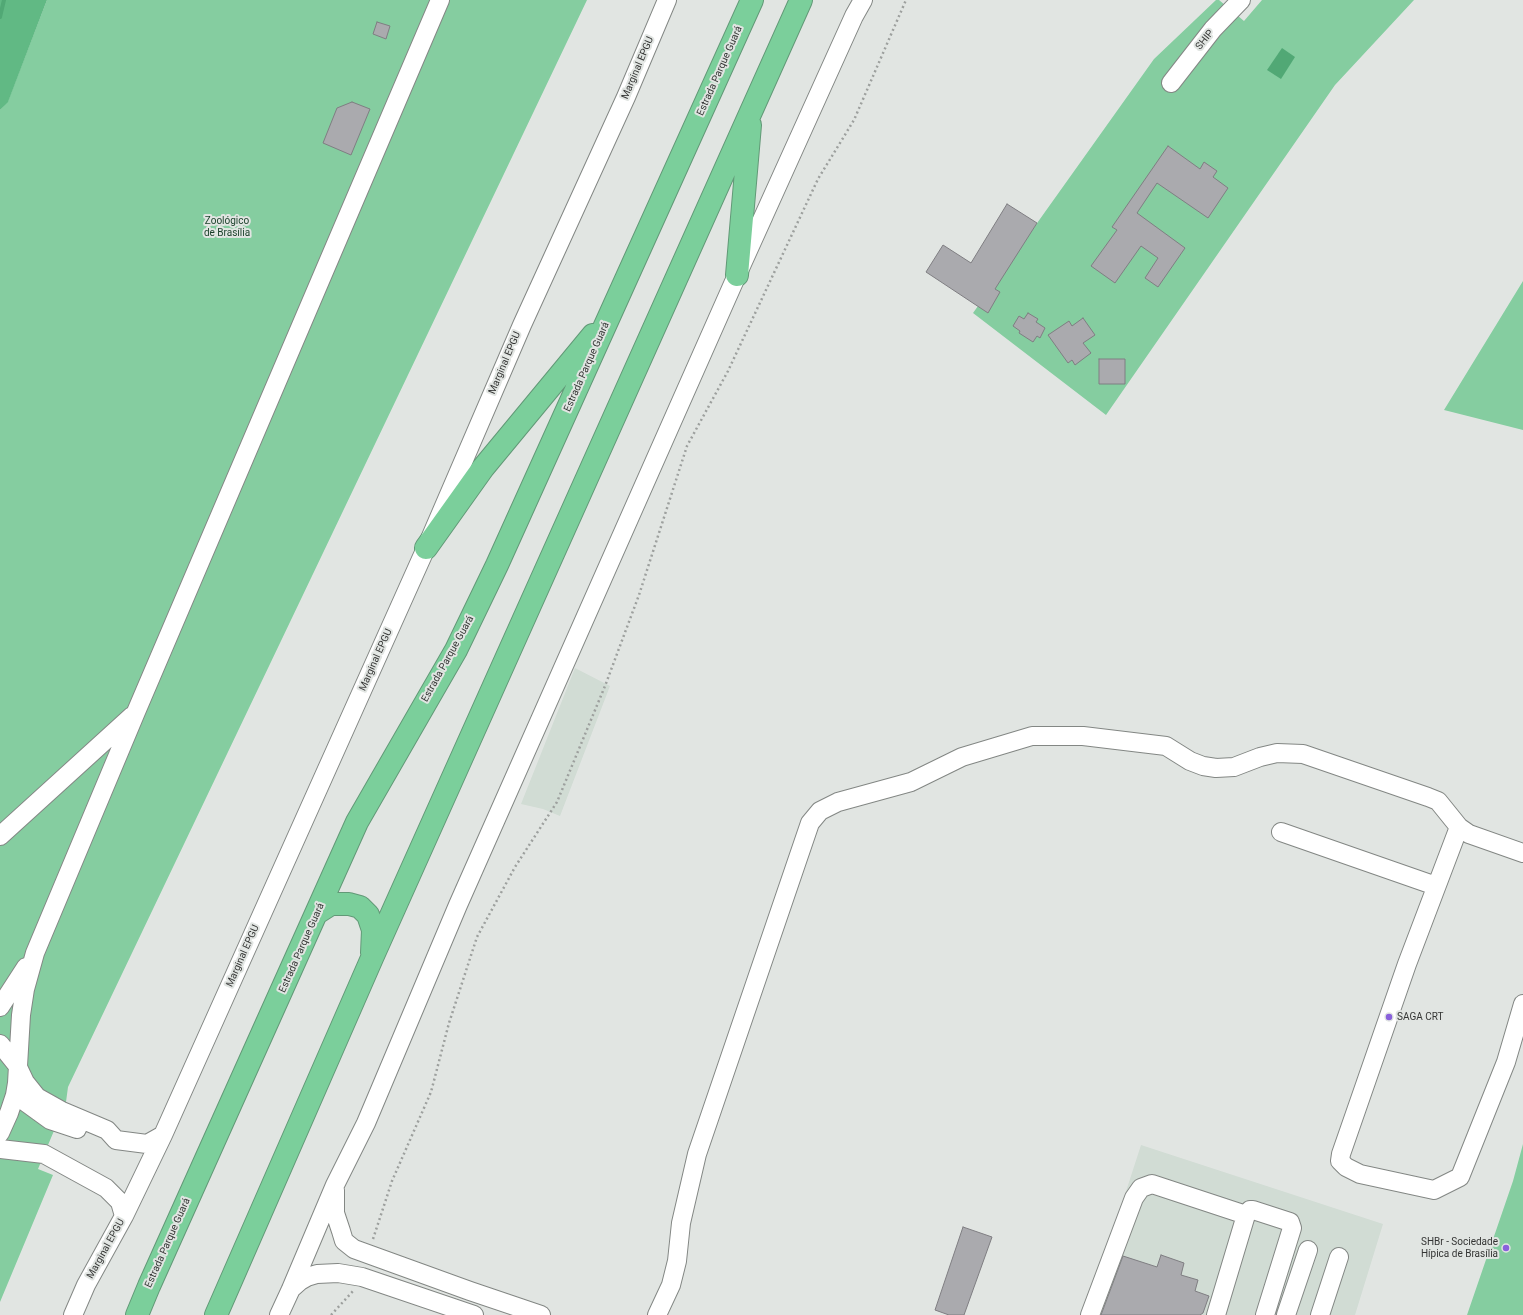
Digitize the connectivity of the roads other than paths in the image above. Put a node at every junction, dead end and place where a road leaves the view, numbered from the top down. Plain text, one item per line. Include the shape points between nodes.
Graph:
1 (440, 0) edge
2 (667, 0) edge
3 (752, 0) edge
4 (801, 0) edge
5 (863, 0) edge
6 (1242, 0) edge
7 (1171, 83) dead end
8 (751, 110) junction
9 (737, 275) junction
10 (608, 318) junction
11 (426, 548) junction
12 (136, 712) junction
13 (1459, 827) junction
14 (1281, 832) dead end
15 (0, 836) edge
16 (1523, 853) edge
17 (1436, 886) junction
18 (317, 913) junction
19 (35, 953) junction
20 (372, 958) junction
21 (1523, 1004) edge
22 (0, 1007) edge
23 (0, 1044) edge
24 (17, 1065) junction
25 (15, 1095) junction
26 (0, 1133) edge
27 (163, 1135) junction
28 (116, 1140) junction
29 (0, 1149) edge
30 (335, 1185) junction
31 (1246, 1215) junction
32 (124, 1216) junction
33 (1308, 1250) dead end
34 (1339, 1257) dead end
35 (291, 1289) junction
36 (73, 1315) edge
37 (137, 1315) edge
38 (216, 1315) edge
39 (279, 1315) edge
40 (474, 1315) edge
41 (541, 1315) edge
42 (657, 1315) edge
43 (1090, 1315) edge
44 (1216, 1315) edge
45 (1265, 1315) edge
46 (1286, 1315) edge
47 (1320, 1315) edge

1 - 12 street
2 - 11 street, Marginal EPGU
3 - 10 highway, Estrada Parque Guará
4 - 8 highway
5 - 9 street
6 - 7 street, SHIP via 1213,29
8 - 9 highway
8 - 20 highway
9 - 30 street via 458,905 366,1123
10 - 11 highway via 483,468
10 - 18 highway, Estrada Parque Guará via 456,650 357,822
11 - 27 street, Marginal EPGU
12 - 15 street
12 - 19 street
13 - 16 street via 1469,834
13 - 17 street
13 - 42 street via 1433,799 1303,754 1277,753 1234,767 1216,768 1190,761 1166,746 1071,736 1032,736 962,757 911,782 838,802 820,811 810,823 697,1154 681,1223 677,1261 671,1285
14 - 17 street
17 - 21 street via 1340,1161 1360,1174 1434,1190 1460,1177 1506,1062
18 - 20 highway via 331,904 360,907 368,915 373,930
18 - 37 highway, Estrada Parque Guará
19 - 22 street
19 - 24 street via 25,989
20 - 38 highway
23 - 24 street
24 - 25 street
24 - 28 street via 25,1082 37,1097 62,1111 107,1130
25 - 26 street
25 - 28 street via 50,1120 102,1138
27 - 28 street via 147,1144
27 - 32 street, Marginal EPGU
29 - 32 street via 44,1154 106,1188 120,1202
30 - 35 street
30 - 41 street via 335,1213 344,1241 354,1249
31 - 43 street via 1152,1184 1141,1188 1134,1198
31 - 44 street
31 - 45 street via 1253,1210 1292,1224
32 - 36 street, Marginal EPGU via 86,1285
33 - 46 street
34 - 47 street
35 - 39 street
35 - 40 street via 300,1281 317,1274 338,1273 362,1277

